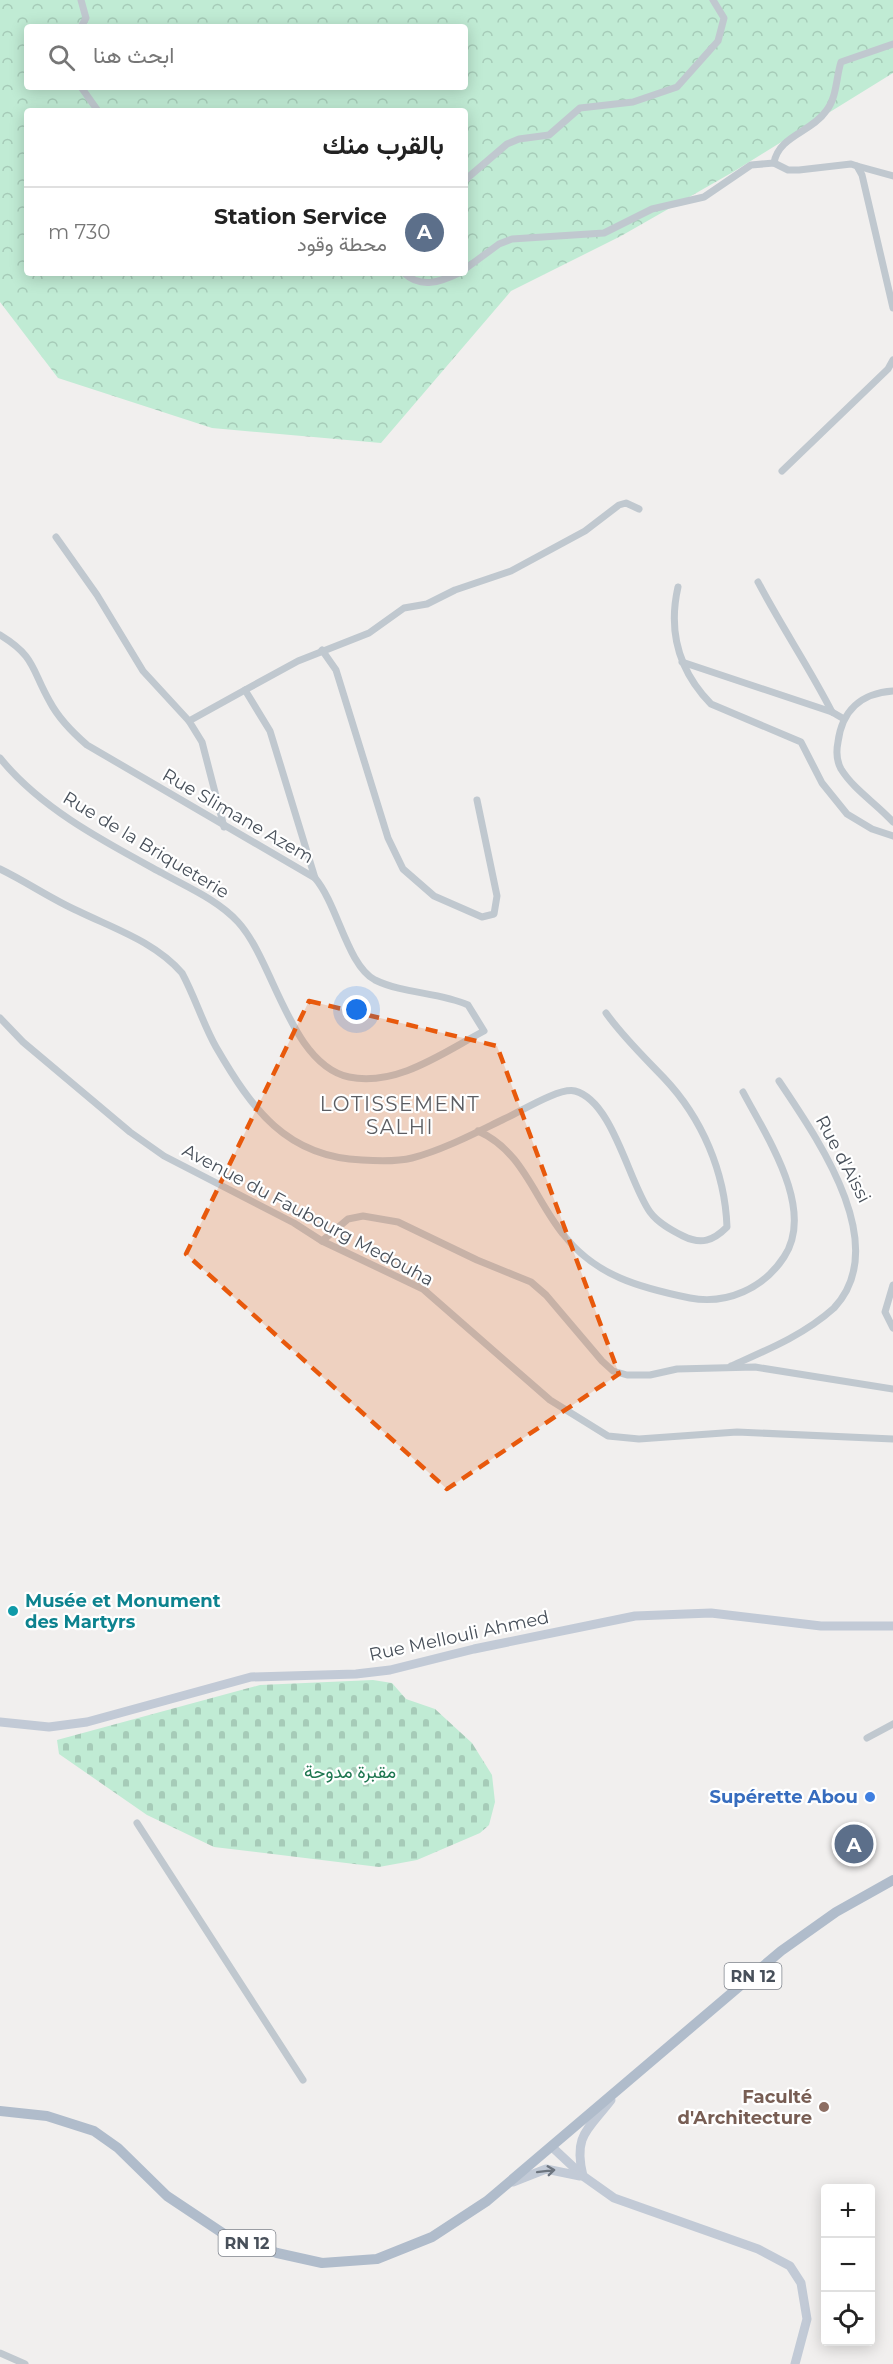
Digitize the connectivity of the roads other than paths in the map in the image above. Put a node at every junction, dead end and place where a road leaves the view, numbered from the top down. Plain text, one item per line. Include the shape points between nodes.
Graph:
1 (81, 0) edge
2 (713, 0) edge
3 (83, 24) edge
4 (893, 44) edge
5 (84, 90) edge
6 (95, 103) junction
7 (97, 108) edge
8 (101, 108) edge
9 (774, 163) junction
10 (857, 166) junction
11 (893, 176) edge
12 (468, 177) edge
13 (468, 267) edge
14 (408, 276) edge
15 (450, 276) edge
16 (893, 308) edge
17 (893, 360) edge
18 (782, 471) dead end
19 (639, 509) dead end
20 (56, 537) dead end
21 (758, 582) dead end
22 (678, 587) dead end
23 (0, 635) edge
24 (322, 650) junction
25 (681, 662) junction
26 (245, 690) junction
27 (893, 691) edge
28 (832, 712) junction
29 (844, 719) junction
30 (189, 721) junction
31 (0, 758) edge
32 (477, 800) dead end
33 (893, 822) edge
34 (224, 827) junction
35 (893, 836) edge
36 (0, 869) edge
37 (315, 878) junction
38 (606, 1013) dead end
39 (0, 1018) edge
40 (484, 1031) joint
41 (779, 1081) dead end
42 (743, 1092) dead end
43 (478, 1131) junction
44 (322, 1240) junction
45 (893, 1285) edge
46 (893, 1328) edge
47 (726, 1368) junction
48 (893, 1389) edge
49 (893, 1439) edge
50 (893, 1626) edge
51 (0, 1722) edge
52 (893, 1724) edge
53 (867, 1738) dead end
54 (137, 1824) dead end
55 (893, 1880) edge
56 (303, 2080) dead end
57 (622, 2085) junction
58 (0, 2111) edge
59 (552, 2147) junction
60 (583, 2176) junction
61 (510, 2182) junction
62 (0, 2353) edge
63 (25, 2364) edge
64 (797, 2364) edge

1 - 3 street via 86,18
2 - 12 street via 724,18 718,41 677,87 633,102 580,108 549,135 507,144
4 - 9 street via 841,62 827,111 783,144
5 - 6 street
6 - 7 street
6 - 8 street
9 - 10 street via 788,170
9 - 13 street via 751,165 704,197 652,209 604,233 512,238
10 - 11 street
10 - 16 street
14 - 15 street via 427,284
17 - 18 street
19 - 24 street via 626,503 619,505 569,541 511,571 427,604 404,608 369,633
20 - 30 street via 143,670
21 - 28 street
22 - 25 street via 672,618
23 - 34 street, Rue Slimane Azem via 29,657 59,717 87,745
24 - 26 street
24 - 32 street via 336,670 388,838 403,868 434,896 489,917 494,914 497,896
25 - 28 street
25 - 35 street via 699,693 711,704 801,742 822,783 846,814
26 - 30 street
26 - 37 street via 270,730
27 - 29 street via 859,701
28 - 29 street
29 - 33 street via 836,755 840,767
30 - 34 street via 202,742
31 - 40 street, Rue de la Briqueterie via 15,778 45,802 204,896 237,921 248,933 291,1023 315,1055 339,1072 350,1077 369,1077 408,1071
34 - 37 street, Rue Slimane Azem
36 - 43 street via 123,931 174,964 231,1070 274,1127 301,1147 342,1160 395,1160 423,1155
37 - 40 street, Rue Slimane Azem via 331,901 350,948 365,972 384,983 468,1005
38 - 43 street via 666,1079 696,1120 711,1149 726,1213 727,1227 718,1236 695,1242 651,1213 612,1130 593,1104 575,1091 560,1092
39 - 44 street, Avenue du Faubourg Medouha via 23,1042 156,1150
41 - 47 street, Rue d'Aissi via 822,1144 857,1217 860,1255 849,1288 836,1306 782,1343
42 - 43 street via 791,1192 794,1236 778,1265 752,1288 728,1298 697,1299 644,1289 599,1268 563,1234 503,1145
44 - 47 street via 338,1225 356,1217 398,1222 531,1282 614,1371 640,1376 677,1369
44 - 49 street, Avenue du Faubourg Medouha via 423,1289 550,1400 608,1436 639,1439 737,1432
45 - 46 street via 885,1312
47 - 48 street via 755,1367
50 - 51 street, Rue Mellouli Ahmed via 821,1626 711,1613 635,1616 390,1670 251,1677 87,1722 49,1727
52 - 53 street
54 - 56 street
55 - 57 main road, RN 12 via 836,1912 781,1952
57 - 59 main road, RN 12
57 - 60 street via 579,2141
58 - 61 main road, RN 12 via 47,2116 94,2131 118,2148 167,2196 224,2234 277,2253 322,2263 377,2259 432,2237
59 - 60 street
59 - 61 main road, RN 12
61 -> 60 street via 546,2169
60 - 64 street via 614,2198 758,2249 790,2266 801,2283 806,2302 807,2319
62 - 63 street

